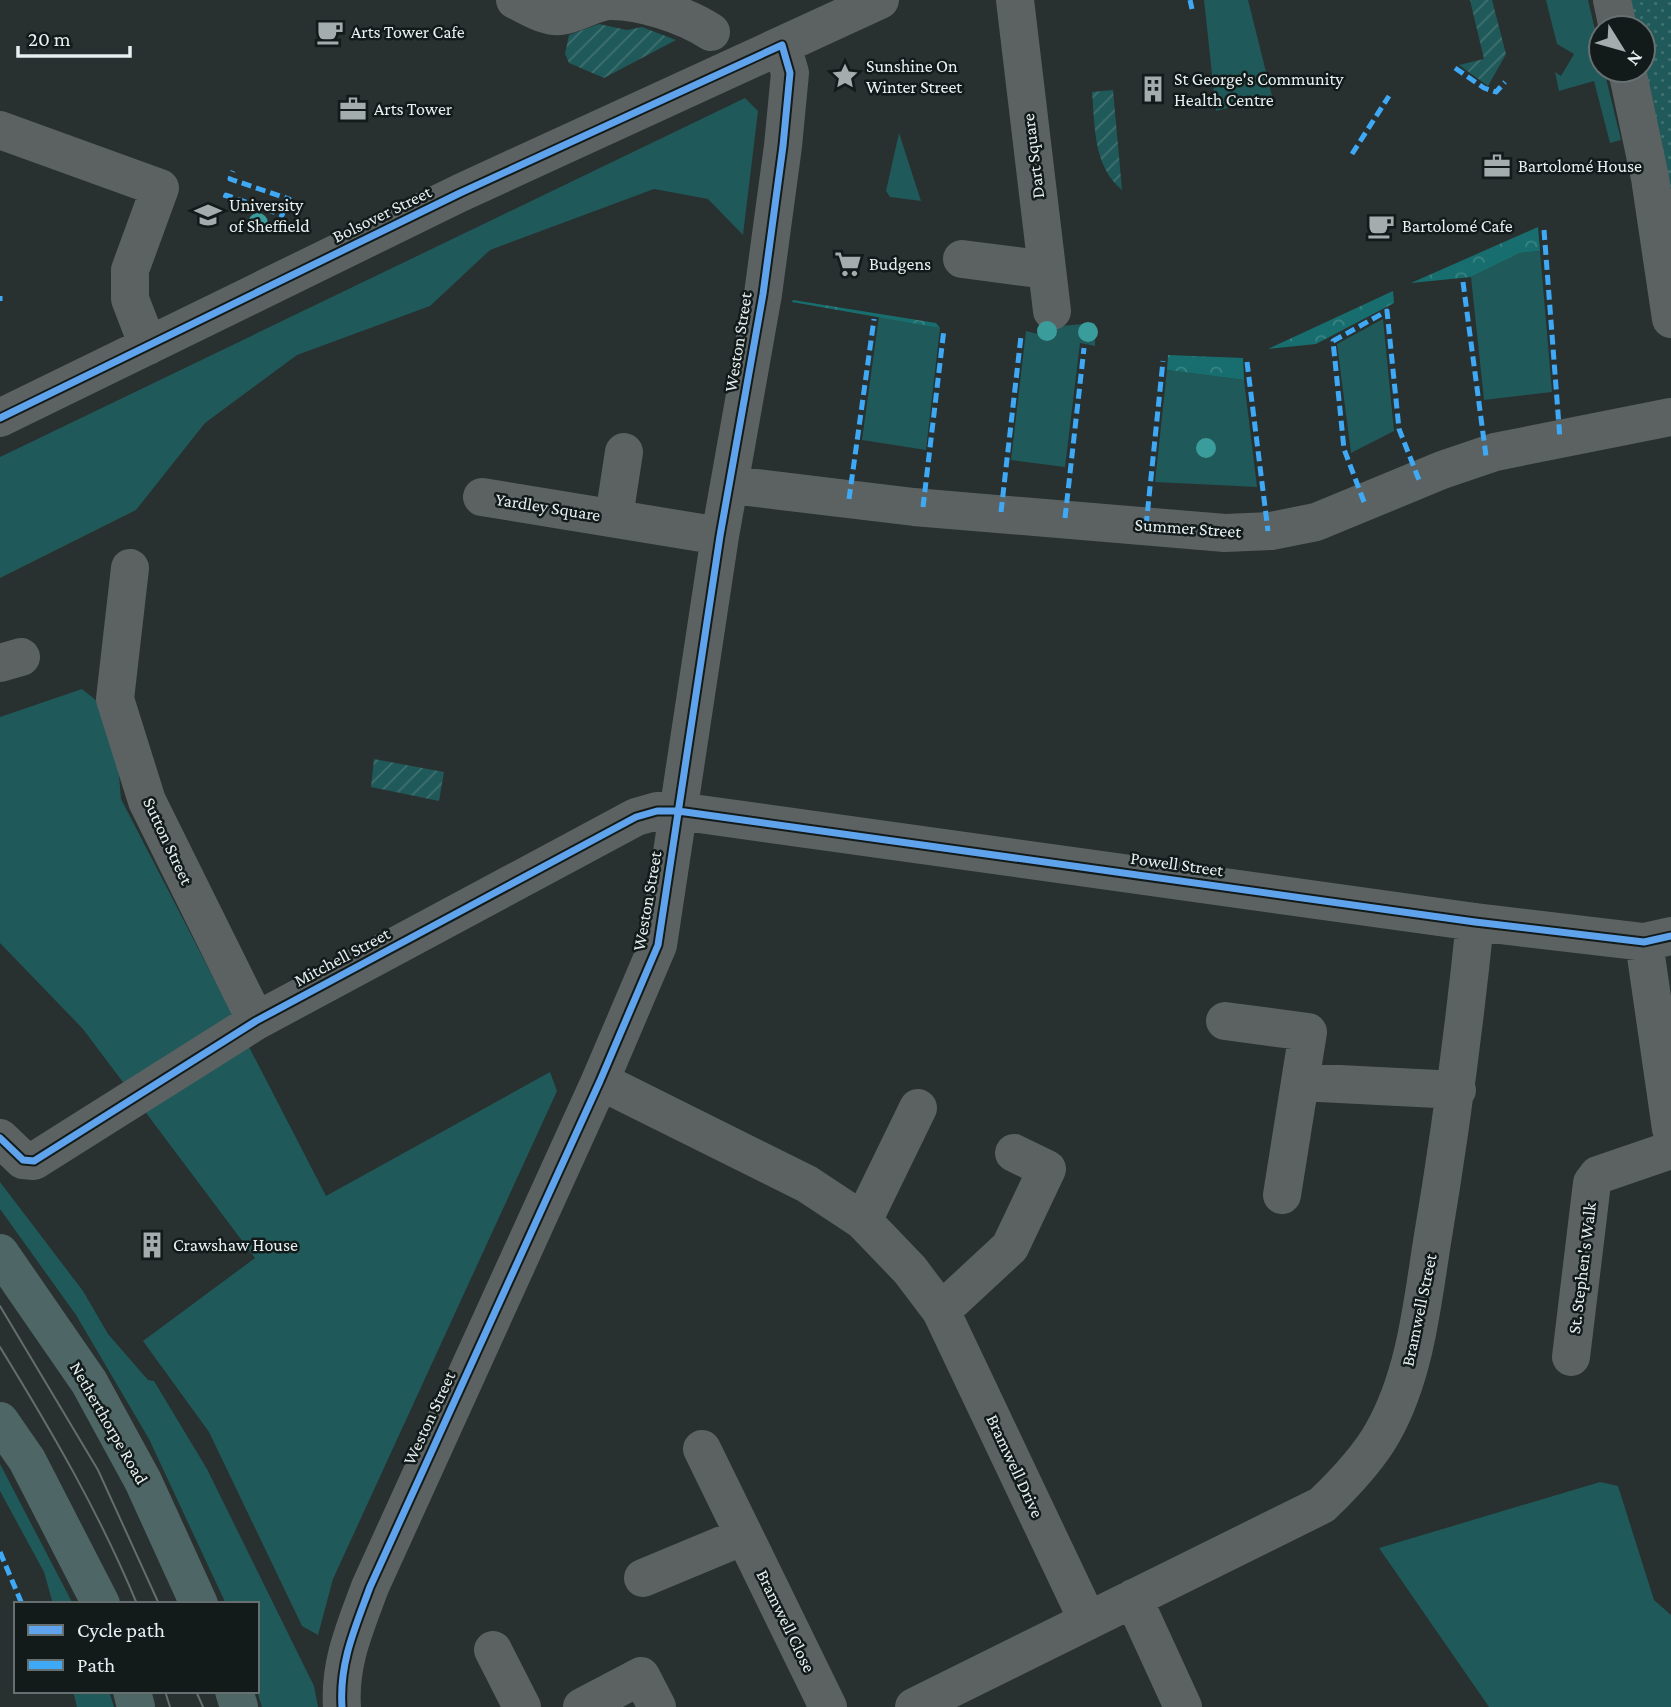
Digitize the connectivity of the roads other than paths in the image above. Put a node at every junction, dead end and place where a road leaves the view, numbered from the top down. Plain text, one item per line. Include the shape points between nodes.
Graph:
1 (541, 0) edge
2 (688, 0) edge
3 (880, 0) edge
4 (1015, 0) edge
5 (711, 32) junction
6 (782, 45) junction
7 (732, 66) junction
8 (1630, 84) edge
9 (0, 130) edge
10 (962, 259) dead end
11 (1046, 270) junction
12 (1052, 311) dead end
13 (1671, 319) edge
14 (148, 346) junction
15 (1671, 417) edge
16 (0, 418) edge
17 (624, 452) dead end
18 (731, 485) junction
19 (482, 497) dead end
20 (614, 517) junction
21 (720, 536) junction
22 (130, 568) dead end
23 (678, 811) junction
24 (1475, 922) junction
25 (1657, 939) edge
26 (256, 1021) junction
27 (1225, 1021) dead end
28 (600, 1081) junction
29 (1300, 1082) junction
30 (1457, 1090) junction
31 (918, 1108) dead end
32 (1671, 1129) edge
33 (0, 1138) edge
34 (1671, 1150) edge
35 (1014, 1153) dead end
36 (1282, 1195) dead end
37 (863, 1221) junction
38 (0, 1253) edge
39 (941, 1311) junction
40 (1571, 1357) dead end
41 (0, 1421) edge
42 (702, 1449) dead end
43 (744, 1536) junction
44 (643, 1578) dead end
45 (1133, 1598) junction
46 (101, 1602) edge
47 (198, 1602) edge
48 (1088, 1621) junction
49 (493, 1650) dead end
50 (342, 1707) edge
51 (522, 1707) edge
52 (582, 1707) edge
53 (657, 1707) edge
54 (828, 1707) edge
55 (914, 1707) edge
56 (1183, 1707) edge

1 - 5 street via 515,0 561,16 607,1 630,2 696,22
2 - 5 street via 702,12
3 - 6 street, Bolsover Street
4 - 11 street, Dart Square
5 - 7 street
6 - 7 street, Bolsover Street
6 - 18 street, Weston Street via 790,74 783,146
7 - 14 street, Bolsover Street
8 - 13 street via 1650,178
9 - 14 street via 160,188 130,270 130,299
10 - 11 street
11 - 12 street, Dart Square
14 - 16 street, Bolsover Street
15 - 18 street, Summer Street via 1495,452 1315,522 1268,531 1225,533 914,507
17 - 20 street, Yardley Square
18 - 21 street, Weston Street
19 - 20 street, Yardley Square
20 - 21 street, Yardley Square
21 - 23 street, Weston Street
22 - 26 street, Sutton Street via 115,699 147,801
23 - 24 street, Powell Street
23 - 26 street, Mitchell Street via 636,817
23 - 28 street, Weston Street via 659,945
24 - 25 street, Powell Street
24 - 30 street, Bramwell Street
25 - 32 street
26 - 33 street, Mitchell Street via 34,1161 23,1160
27 - 29 street via 1308,1032
28 - 37 street, Bramwell Drive via 807,1184
28 - 50 street, Weston Street via 370,1587 345,1655
29 - 30 street
29 - 36 street
30 - 45 street, Bramwell Street via 1417,1335 1401,1392 1383,1432 1349,1479 1322,1505
31 - 37 street
34 - 40 street, St. Stephen's Walk via 1598,1175 1592,1182
35 - 39 street via 1046,1169 1010,1247
37 - 39 street, Bramwell Drive
38 - 47 highway, Netherthorpe Road via 89,1382 143,1481
39 - 48 street, Bramwell Drive
41 - 46 highway via 27,1460
42 - 43 street, Bramwell Close
43 - 44 street
43 - 54 street, Bramwell Close
45 - 48 street, Bramwell Street
45 - 56 street
48 - 55 street, Bramwell Street
49 - 51 street
52 - 53 street via 641,1676

